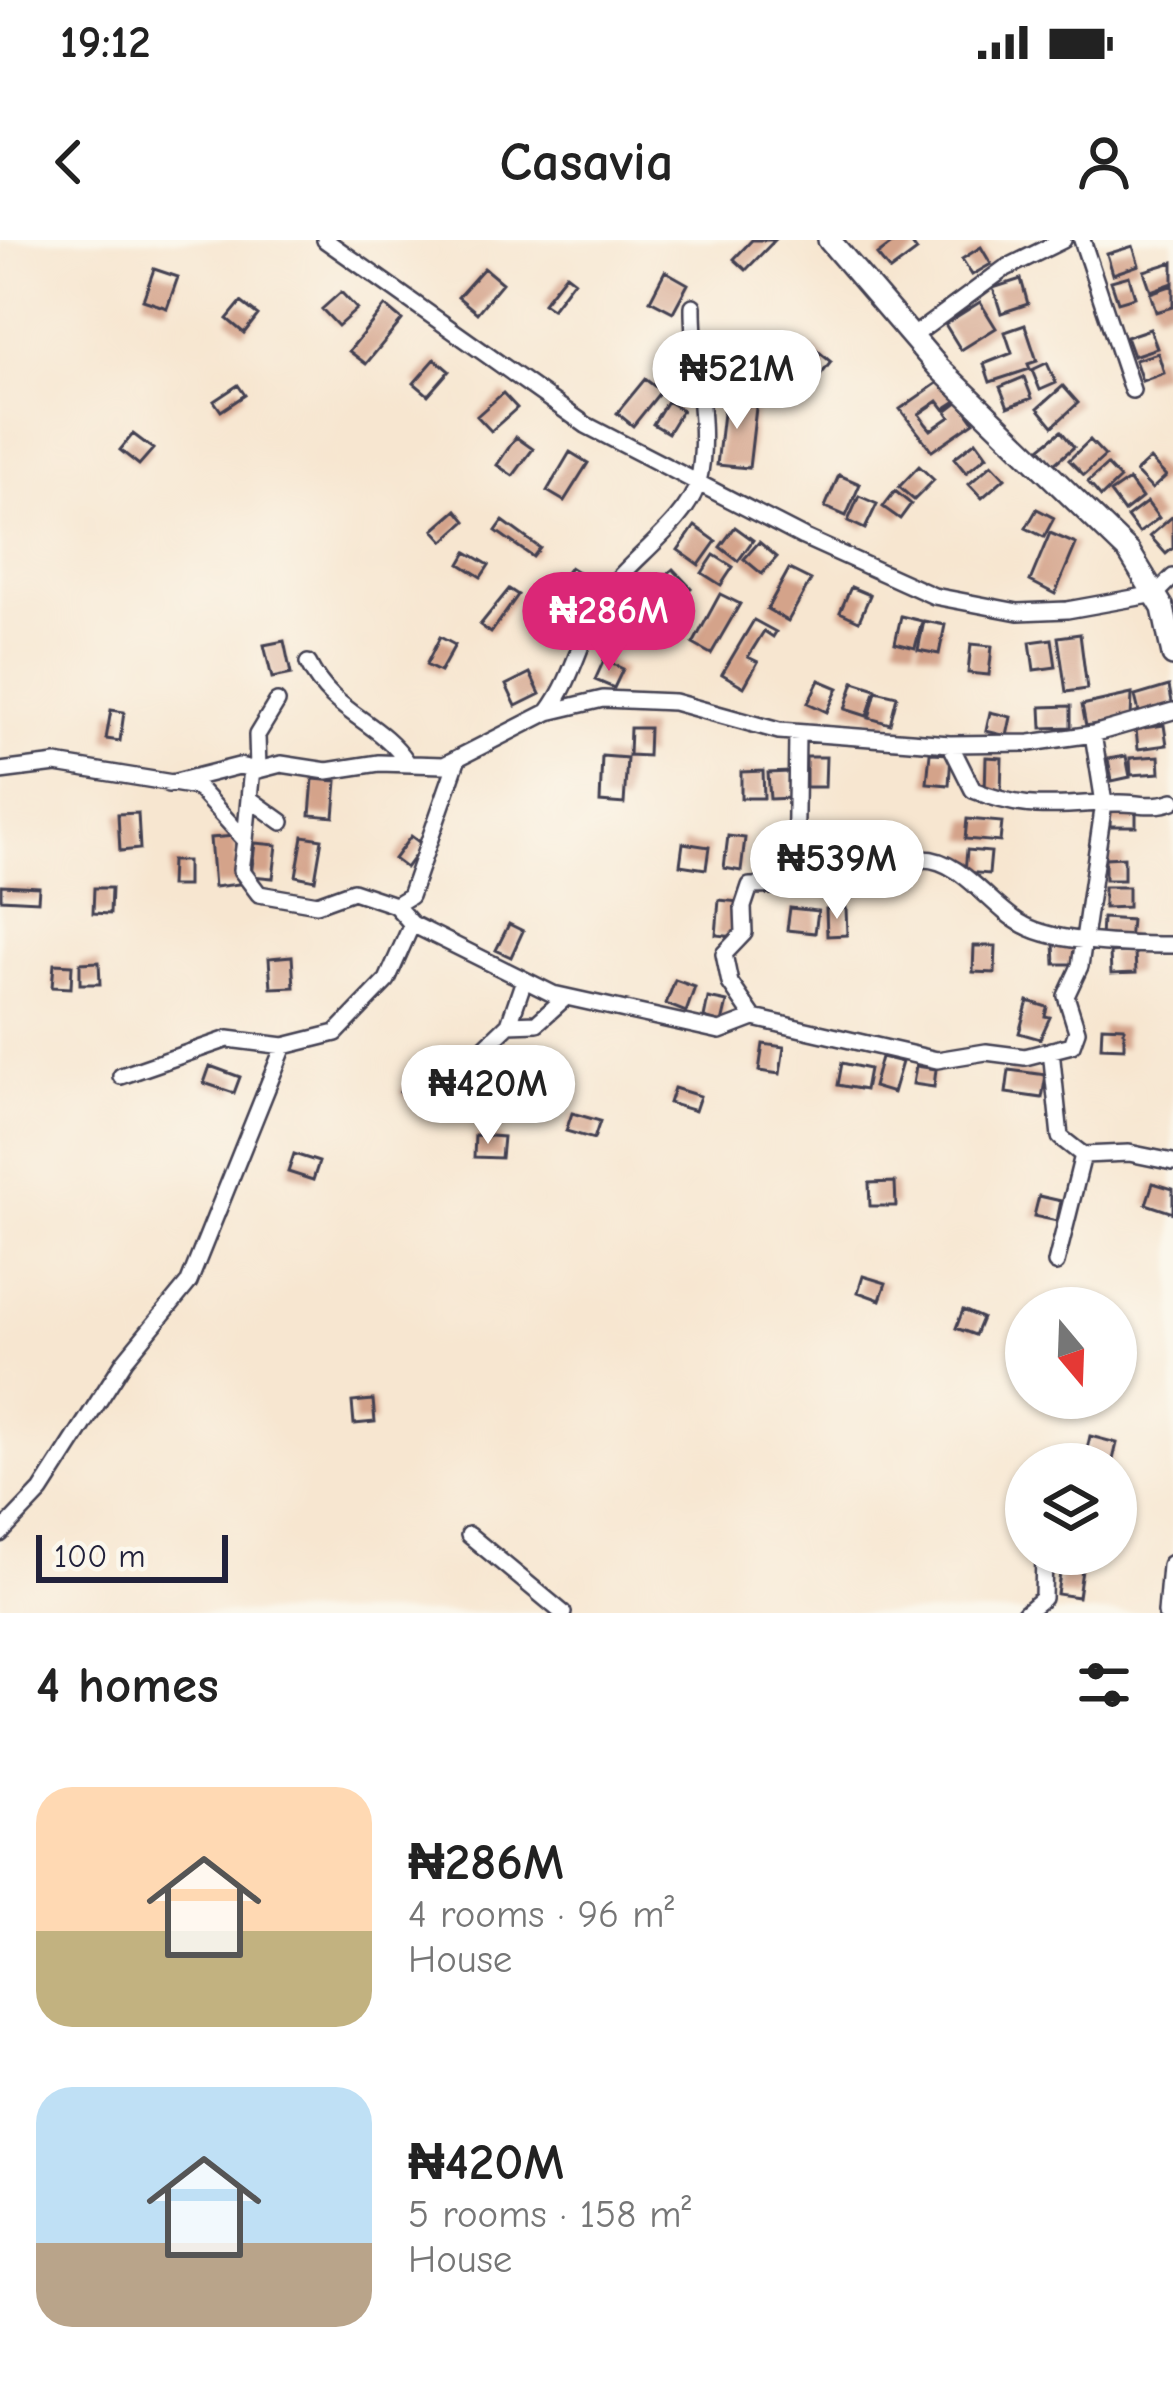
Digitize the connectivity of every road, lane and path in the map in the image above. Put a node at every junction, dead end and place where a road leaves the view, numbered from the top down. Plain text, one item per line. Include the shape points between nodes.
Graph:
1 (325, 240) edge
2 (829, 240) edge
3 (1063, 240) edge
4 (1082, 240) edge
5 (693, 307) dead end
6 (911, 337) junction
7 (1132, 390) dead end
8 (698, 484) junction
9 (1173, 577) edge
10 (1164, 604) edge
11 (1173, 655) edge
12 (308, 663) dead end
13 (569, 684) junction
14 (277, 702) dead end
15 (579, 705) junction
16 (1173, 711) edge
17 (548, 712) junction
18 (797, 733) junction
19 (1093, 734) junction
20 (950, 743) junction
21 (457, 761) junction
22 (406, 762) junction
23 (255, 769) junction
24 (0, 771) edge
25 (167, 784) junction
26 (250, 799) junction
27 (1173, 801) edge
28 (1104, 803) junction
29 (282, 822) dead end
30 (245, 840) junction
31 (795, 886) junction
32 (395, 905) junction
33 (412, 924) junction
34 (1084, 941) junction
35 (1173, 945) edge
36 (524, 980) junction
37 (566, 997) junction
38 (754, 1018) junction
39 (509, 1024) junction
40 (284, 1046) junction
41 (482, 1050) dead end
42 (1051, 1050) junction
43 (121, 1076) dead end
44 (1083, 1155) junction
45 (1173, 1162) edge
46 (1056, 1263) dead end
47 (0, 1534) edge
48 (469, 1535) dead end
49 (1173, 1566) edge
50 (1044, 1575) edge
51 (563, 1613) edge
52 (1024, 1613) edge
53 (1169, 1613) edge

1 - 8 street via 586,425
2 - 6 street
3 - 6 street via 1004,269
4 - 7 street
5 - 8 street
6 - 10 street via 1130,551
8 - 10 street via 934,596 977,607
8 - 13 street via 608,591
9 - 10 street
10 - 11 street
12 - 22 street via 321,689
13 - 15 street
13 - 17 street
14 - 23 street via 256,736
15 - 17 street
15 - 18 street via 638,697
16 - 19 street
17 - 21 street
18 - 20 street
18 - 31 street
19 - 20 street
19 - 28 street
20 - 28 street via 964,780 985,794 1065,809
21 - 22 street
21 - 32 street via 410,896
22 - 23 street via 344,771
23 - 25 street
23 - 26 street
24 - 25 street via 56,764
25 - 30 street via 197,788
26 - 29 street
26 - 30 street
27 - 28 street
28 - 34 street
30 - 32 street via 241,870 259,894 317,904 353,891
31 - 34 street via 886,883 905,867 942,861 1024,926
31 - 38 street via 750,886 744,933 724,954 730,982
32 - 33 street
33 - 36 street
33 - 40 street via 387,980 354,1020
34 - 35 street
34 - 42 street via 1066,996 1076,1041
36 - 37 street
36 - 39 street
37 - 38 street via 720,1031
37 - 39 street via 537,1023
38 - 42 street via 937,1060
39 - 41 street
40 - 43 street via 228,1039
40 - 47 street via 189,1282 125,1360 41,1491
42 - 44 street via 1056,1128
44 - 45 street
44 - 46 street
48 - 51 street
49 - 53 street
50 - 52 street via 1043,1598

